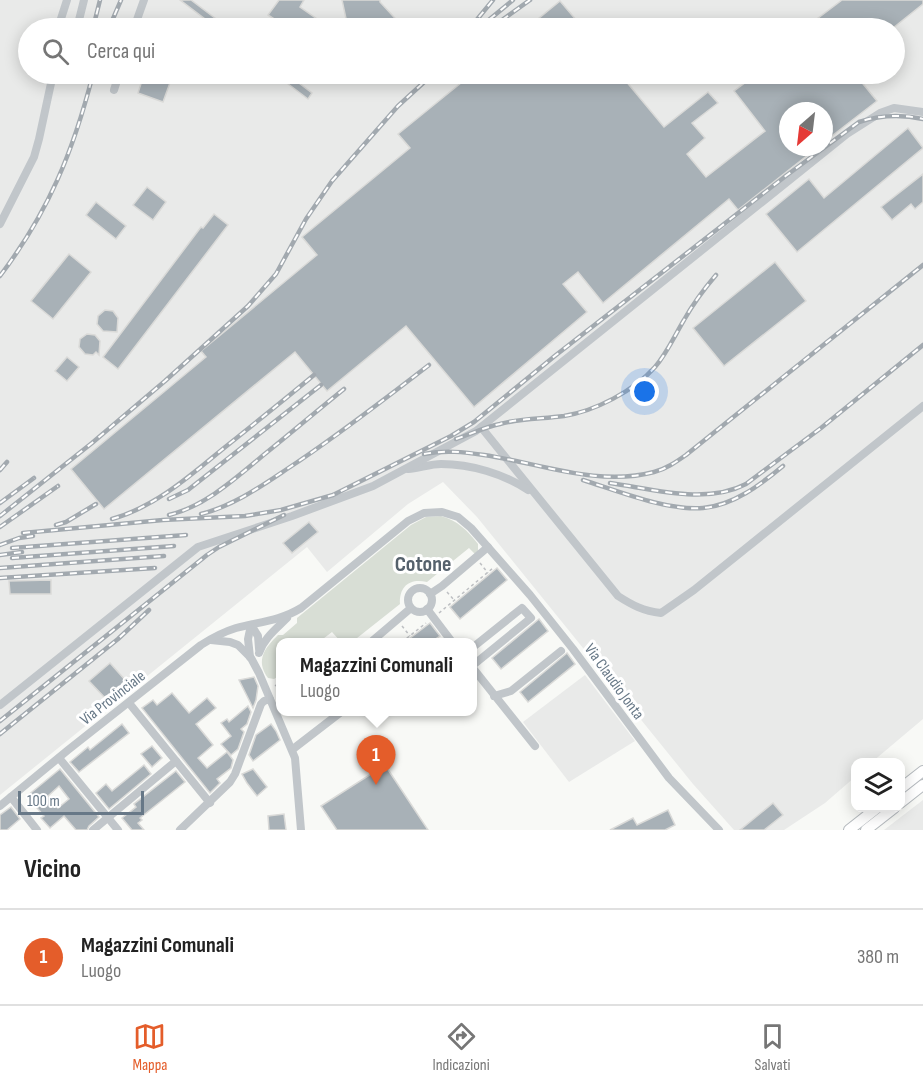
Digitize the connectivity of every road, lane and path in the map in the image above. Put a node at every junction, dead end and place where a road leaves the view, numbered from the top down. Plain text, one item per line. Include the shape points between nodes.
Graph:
1 (68, 0) edge
2 (84, 0) edge
3 (144, 0) edge
4 (62, 18) edge
5 (80, 18) edge
6 (138, 18) edge
7 (52, 84) edge
8 (116, 84) edge
9 (114, 90) dead end
10 (923, 112) edge
11 (0, 224) edge
12 (923, 406) edge
13 (481, 427) junction
14 (402, 470) junction
15 (537, 498) junction
16 (489, 547) junction
17 (476, 558) junction
18 (501, 562) junction
19 (488, 573) junction
20 (442, 586) junction
21 (430, 594) junction
22 (454, 600) junction
23 (411, 608) junction
24 (427, 609) junction
25 (292, 614) junction
26 (433, 618) junction
27 (398, 620) junction
28 (251, 624) junction
29 (410, 636) junction
30 (376, 638) edge
31 (407, 638) edge
32 (449, 638) edge
33 (210, 640) junction
34 (477, 644) edge
35 (561, 651) dead end
36 (255, 656) junction
37 (477, 663) edge
38 (477, 674) edge
39 (276, 687) edge
40 (270, 694) junction
41 (494, 696) junction
42 (129, 703) junction
43 (0, 705) edge
44 (276, 708) edge
45 (279, 716) edge
46 (335, 716) edge
47 (535, 746) dead end
48 (293, 749) junction
49 (59, 758) junction
50 (176, 761) junction
51 (923, 771) edge
52 (905, 785) edge
53 (923, 785) edge
54 (11, 797) junction
55 (905, 798) edge
56 (210, 803) junction
57 (0, 806) edge
58 (871, 812) edge
59 (888, 812) edge
60 (108, 818) junction
61 (37, 830) edge
62 (93, 830) edge
63 (118, 830) edge
64 (180, 830) edge
65 (301, 830) edge
66 (719, 830) edge
67 (849, 830) edge
68 (866, 830) edge

1 - 4 street
2 - 5 street
3 - 6 street
7 - 11 street via 34,157
8 - 9 street
10 - 13 street via 894,108 847,134
12 - 15 street via 661,613 633,606 618,596
13 - 14 street
13 - 15 street
14 - 15 street via 439,464 464,466 499,476
14 - 43 street via 373,486 302,513 198,547
16 - 17 street
16 - 18 street, Via Claudio Jonta
16 - 25 street, Via Claudio Jonta via 458,517 442,512 424,513 408,521
17 - 19 path
17 - 20 street
18 - 19 path
18 - 66 street, Via Claudio Jonta via 573,649 669,778
19 - 22 path
20 - 21 street
20 - 22 path
21 - 23 street via 423,588 414,589 408,600
21 - 24 street
22 - 26 path
23 - 24 street
23 - 27 street
24 - 26 street
25 - 28 street, Via Claudio Jonta
25 - 36 street via 267,637
26 - 29 path
26 - 32 street
27 - 29 path
27 - 30 street
28 - 33 street, Via Provinciale
28 - 36 street via 248,639
29 - 31 path
33 - 36 street via 238,645
33 - 42 street, Via Provinciale
34 - 37 street via 522,608 531,618
35 - 41 street via 511,691
36 - 40 street
38 - 41 street
39 - 40 path
40 - 44 street
40 - 56 street via 261,704 236,774
41 - 47 street
42 - 49 street, Via Provinciale
42 - 50 street
45 - 48 street
46 - 48 street
48 - 65 street
49 - 54 street, Via Provinciale
49 - 60 street
50 - 56 street
50 - 60 street
51 - 52 main road
53 - 55 main road
54 - 57 street, Via Provinciale
54 - 61 street
56 - 64 street
58 - 67 main road
59 - 68 main road
60 - 62 street
60 - 63 street

